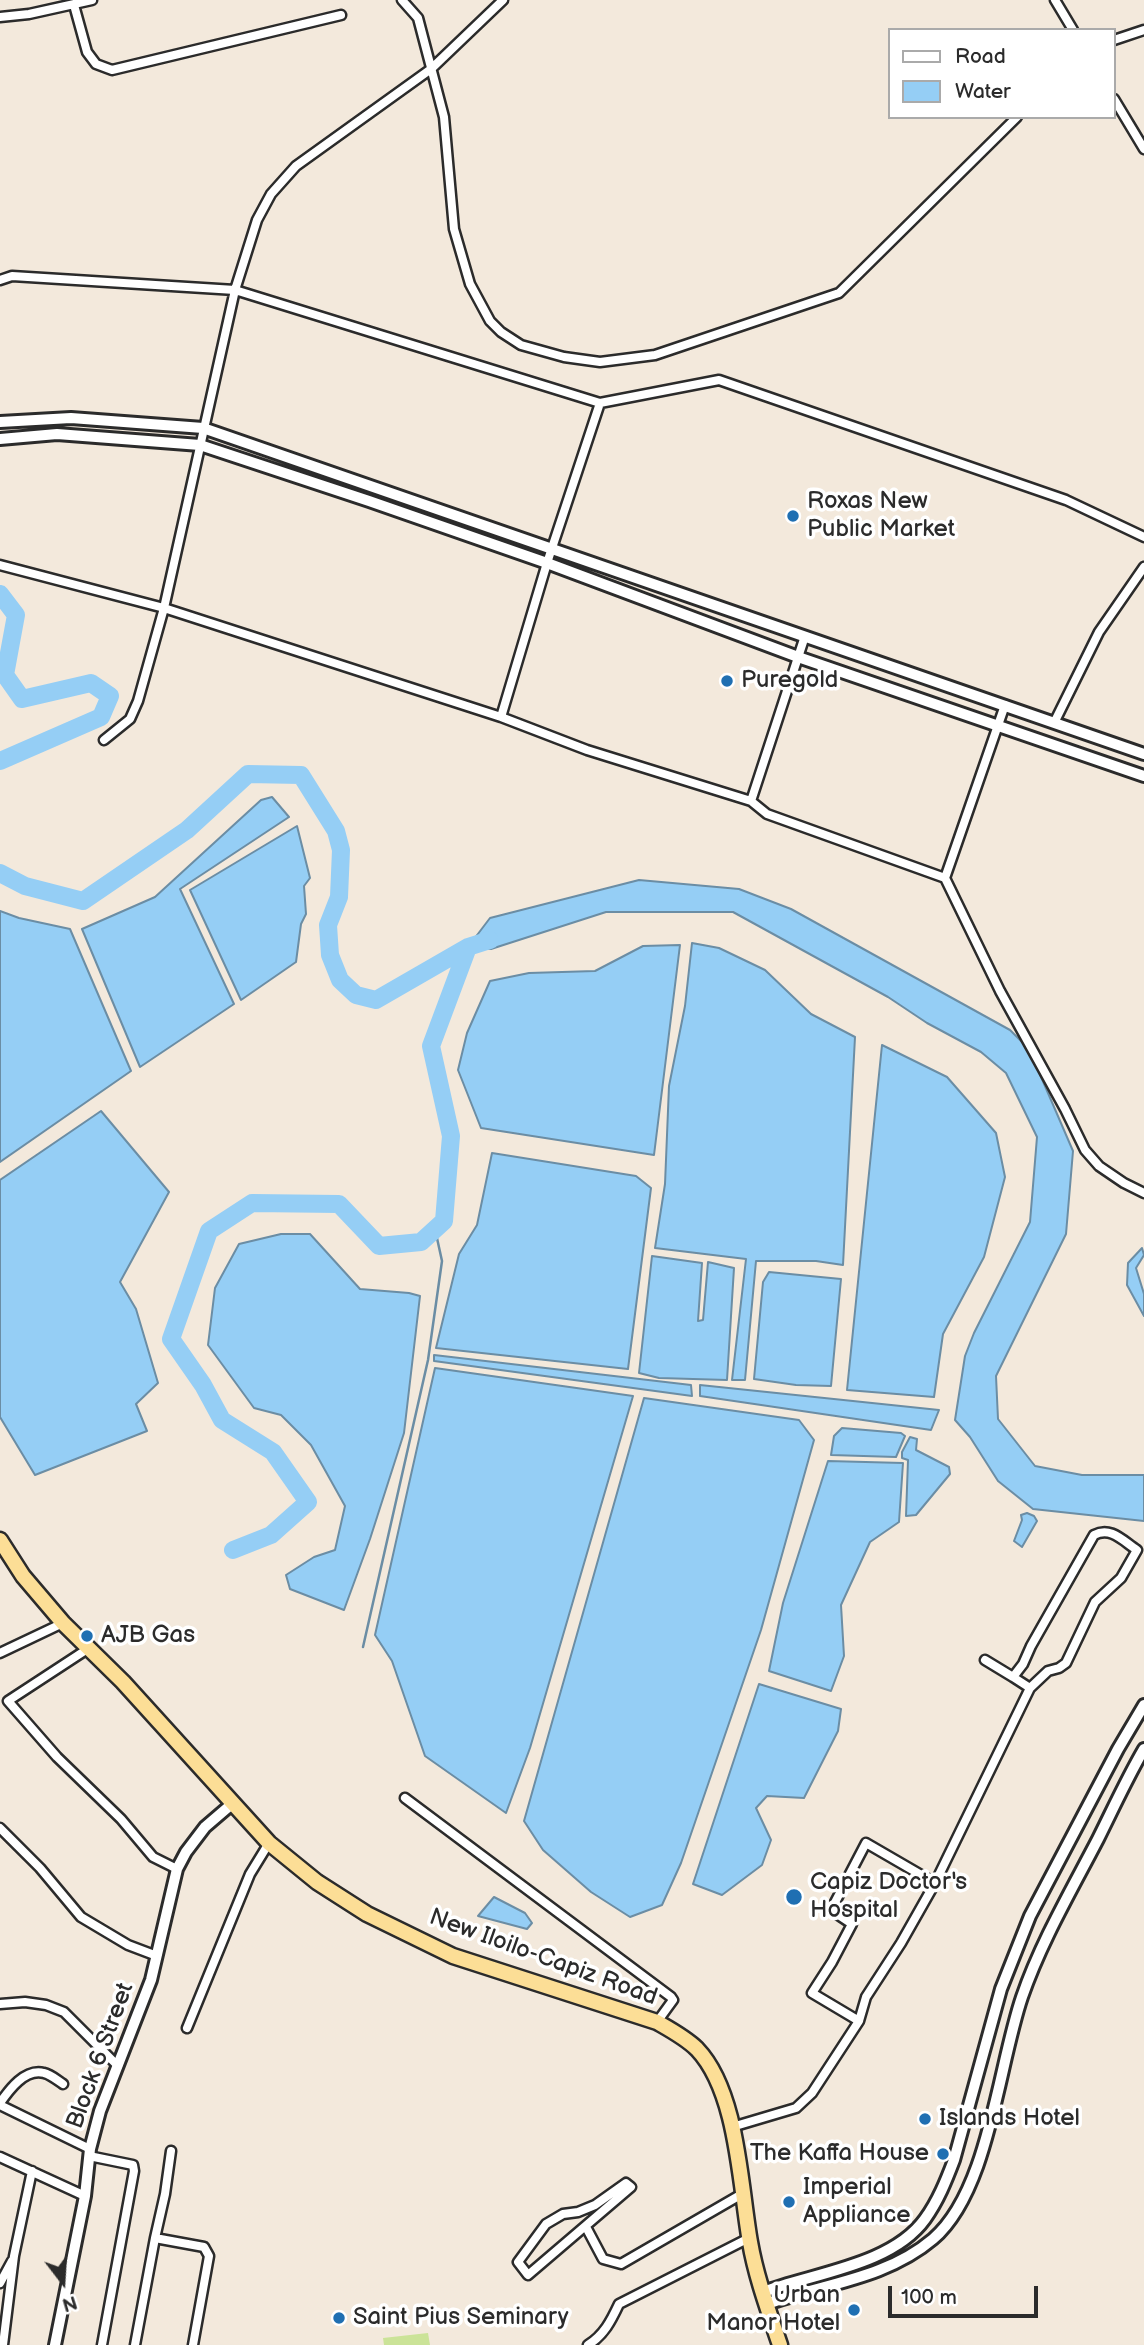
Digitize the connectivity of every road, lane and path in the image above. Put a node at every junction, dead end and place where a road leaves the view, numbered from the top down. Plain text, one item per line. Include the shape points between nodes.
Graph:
1 (92, 0) edge
2 (402, 0) edge
3 (503, 0) edge
4 (1055, 0) edge
5 (74, 5) junction
6 (341, 15) dead end
7 (0, 17) edge
8 (1072, 28) edge
9 (1144, 30) edge
10 (1116, 39) edge
11 (431, 69) junction
12 (1116, 102) edge
13 (1015, 119) edge
14 (1144, 149) edge
15 (0, 280) edge
16 (235, 290) junction
17 (600, 403) junction
18 (0, 422) edge
19 (203, 428) junction
20 (0, 439) edge
21 (200, 445) junction
22 (1144, 537) edge
23 (552, 548) junction
24 (547, 563) junction
25 (0, 565) edge
26 (1144, 566) edge
27 (164, 608) junction
28 (805, 636) junction
29 (798, 657) junction
30 (1005, 705) junction
31 (501, 717) junction
32 (1054, 723) junction
33 (997, 727) junction
34 (104, 740) dead end
35 (1144, 754) edge
36 (1144, 776) edge
37 (751, 801) junction
38 (945, 878) junction
39 (1144, 1193) edge
40 (0, 1540) edge
41 (63, 1623) junction
42 (89, 1648) junction
43 (0, 1653) edge
44 (985, 1660) dead end
45 (1013, 1677) junction
46 (1030, 1688) junction
47 (1144, 1705) edge
48 (1144, 1749) edge
49 (405, 1798) dead end
50 (233, 1803) junction
51 (0, 1828) edge
52 (269, 1843) junction
53 (177, 1869) junction
54 (935, 1883) junction
55 (158, 1956) junction
56 (1, 2000) edge
57 (859, 2021) junction
58 (657, 2022) junction
59 (187, 2028) dead end
60 (118, 2066) junction
61 (980, 2066) junction
62 (1002, 2071) junction
63 (63, 2084) dead end
64 (0, 2104) edge
65 (732, 2127) junction
66 (171, 2151) dead end
67 (90, 2153) junction
68 (0, 2157) edge
69 (32, 2171) junction
70 (946, 2183) junction
71 (968, 2190) junction
72 (742, 2194) junction
73 (85, 2196) junction
74 (586, 2227) junction
75 (155, 2238) junction
76 (749, 2238) junction
77 (15, 2256) junction
78 (874, 2256) junction
79 (878, 2271) junction
80 (824, 2272) junction
81 (0, 2283) edge
82 (827, 2286) junction
83 (765, 2298) junction
84 (3, 2345) edge
85 (55, 2345) edge
86 (102, 2345) edge
87 (135, 2345) edge
88 (192, 2345) edge
89 (588, 2345) edge
90 (780, 2345) edge

1 - 5 street
2 - 11 street via 418,19
3 - 11 street
4 - 8 street
5 - 6 street via 87,52 96,64 113,70
5 - 7 street
9 - 10 street
11 - 13 street via 444,117 454,229 470,284 490,321 521,345 600,362 654,355 839,293
11 - 16 street via 287,175 257,220
12 - 14 street
15 - 16 street via 12,276
16 - 17 street
16 - 19 street
17 - 22 street via 719,380 1066,500
17 - 23 street
18 - 19 street via 71,418
19 - 21 street
19 - 23 street
20 - 21 street via 57,434
21 - 24 street
21 - 27 street
23 - 24 street
23 - 28 street
24 - 29 street
24 - 31 street
25 - 27 street
26 - 32 street via 1099,632
27 - 31 street
27 - 34 street via 130,719
28 - 29 street
28 - 30 street
29 - 33 street
29 - 37 street
30 - 32 street
30 - 33 street
31 - 37 street via 587,750
32 - 35 street
33 - 36 street
33 - 38 street
37 - 38 street via 767,814
38 - 39 street via 1085,1150 1099,1166
40 - 41 highway, New Iloilo-Capiz Road
41 - 42 highway, New Iloilo-Capiz Road
41 - 43 street
42 - 50 highway, New Iloilo-Capiz Road
42 - 53 street via 8,1700 153,1857
44 - 45 street
45 - 46 street
45 - 46 street via 1094,1535 1111,1531 1137,1550 1121,1578 1095,1602 1066,1663 1048,1671
46 - 54 street
47 - 61 street via 1030,1916 1001,1989
48 - 62 street via 1051,1927 1022,1997
49 - 58 street via 671,1997
50 - 52 highway, New Iloilo-Capiz Road
50 - 53 street, Block 6 Street via 205,1827
51 - 55 street via 81,1917 128,1945
52 - 58 highway, New Iloilo-Capiz Road via 367,1914 453,1955
52 - 59 street via 250,1874
53 - 55 street, Block 6 Street
54 - 57 street via 866,1997
54 - 57 street via 866,1843 831,1910 852,1924 812,1993
55 - 60 street, Block 6 Street
56 - 60 street via 46,2005 64,2012
57 - 65 street via 812,2093 796,2108
58 - 65 highway, New Iloilo-Capiz Road via 696,2048 711,2067
60 - 67 street, Block 6 Street via 100,2110
61 - 62 street
61 - 70 street
62 - 71 street
63 - 64 street via 35,2072 25,2076
64 - 67 street
65 - 72 highway, New Iloilo-Capiz Road
66 - 75 street
67 - 73 street, Block 6 Street
67 - 86 street via 133,2165 134,2171
68 - 69 street
69 - 73 street
69 - 77 street
70 - 71 street
70 - 78 street via 916,2230
71 - 79 street via 940,2233 906,2259
72 - 74 street via 621,2264 603,2259
72 - 76 highway, New Iloilo-Capiz Road
73 - 85 street, Block 6 Street
74 - 74 street via 528,2276 518,2262 546,2224 594,2205 626,2183 631,2187
75 - 87 street
75 - 88 street via 204,2247 209,2256
76 - 83 highway, New Iloilo-Capiz Road
76 - 89 street via 618,2304 600,2338
77 - 81 street
77 - 84 street
78 - 79 street
78 - 80 street
79 - 82 street
80 - 82 street
80 - 83 street
82 - 83 street
83 - 90 highway, New Iloilo-Capiz Road

